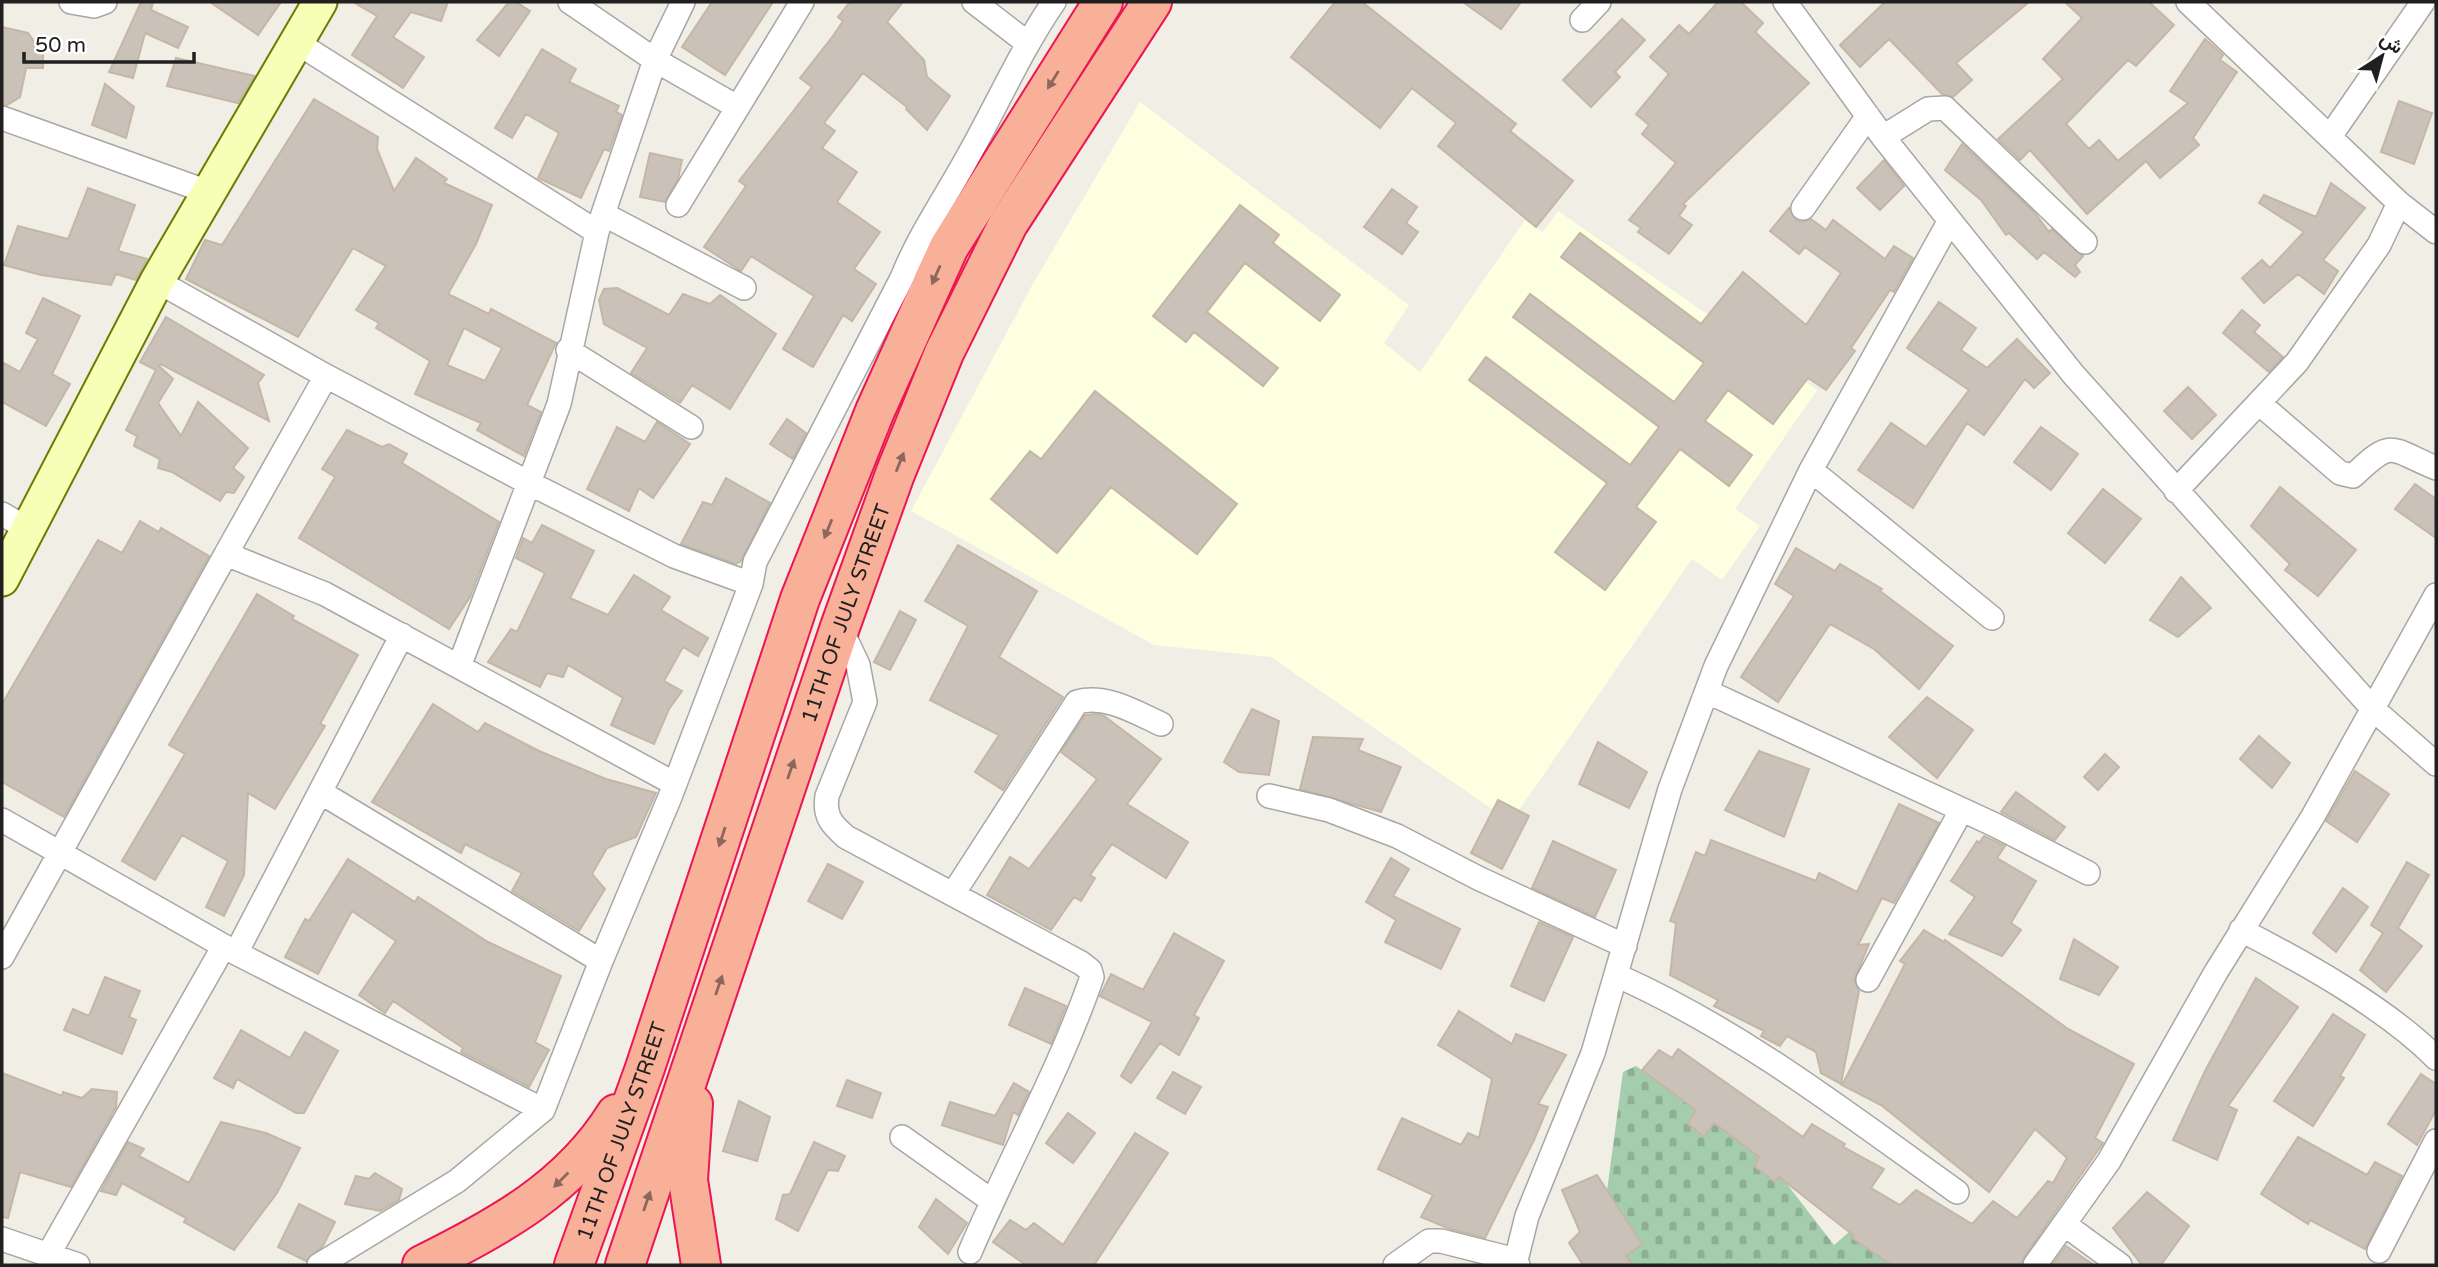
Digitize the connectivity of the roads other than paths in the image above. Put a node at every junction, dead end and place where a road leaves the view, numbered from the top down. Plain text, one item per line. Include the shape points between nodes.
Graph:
1 (71, 2) edge
2 (105, 2) edge
3 (320, 2) edge
4 (570, 2) edge
5 (683, 2) edge
6 (802, 2) edge
7 (974, 2) edge
8 (1054, 2) edge
9 (1103, 2) edge
10 (1152, 2) edge
11 (1598, 2) edge
12 (1784, 2) edge
13 (2188, 2) edge
14 (2423, 2) edge
15 (1088, 18) edge
16 (1582, 20) dead end
17 (296, 42) junction
18 (1026, 43) junction
19 (655, 60) junction
20 (737, 107) junction
21 (1868, 116) junction
22 (2, 117) edge
23 (2331, 135) junction
24 (1883, 137) junction
25 (208, 192) junction
26 (2399, 202) junction
27 (678, 205) dead end
28 (1802, 208) dead end
29 (1949, 222) junction
30 (600, 223) junction
31 (2436, 232) edge
32 (2085, 242) dead end
33 (157, 281) junction
34 (744, 288) dead end
35 (569, 350) junction
36 (326, 376) junction
37 (2260, 404) junction
38 (691, 427) dead end
39 (2436, 468) edge
40 (1811, 470) junction
41 (527, 482) junction
42 (2176, 491) junction
43 (15, 521) edge
44 (226, 554) junction
45 (2, 579) edge
46 (751, 584) junction
47 (2436, 595) edge
48 (1992, 618) dead end
49 (839, 627) junction
50 (402, 635) junction
51 (460, 664) junction
52 (1708, 692) junction
53 (2373, 709) junction
54 (1161, 724) dead end
55 (2436, 764) edge
56 (675, 784) junction
57 (320, 792) junction
58 (1269, 796) dead end
59 (1961, 811) junction
60 (2, 820) edge
61 (58, 853) junction
62 (2088, 873) dead end
63 (953, 894) junction
64 (2241, 930) junction
65 (1625, 946) junction
66 (230, 949) junction
67 (2, 957) edge
68 (601, 961) junction
69 (1618, 976) junction
70 (1868, 980) dead end
71 (664, 1010) junction
72 (701, 1038) junction
73 (2436, 1058) edge
74 (645, 1068) junction
75 (543, 1110) junction
76 (902, 1137) dead end
77 (2436, 1141) edge
78 (1957, 1192) dead end
79 (992, 1201) junction
80 (2064, 1224) junction
81 (2, 1238) edge
82 (2379, 1251) dead end
83 (971, 1252) dead end
84 (48, 1255) junction
85 (1517, 1263) edge
86 (78, 1265) edge
87 (319, 1265) edge
88 (422, 1265) edge
89 (574, 1265) edge
90 (625, 1265) edge
91 (701, 1265) edge
92 (1395, 1265) edge
93 (2035, 1265) edge
94 (2120, 1265) edge

1 - 2 street via 94,6
3 - 17 main road
4 - 19 street
5 - 19 street
6 - 20 street
7 - 18 street
8 - 18 street
9 - 15 highway, 11TH OF JULY STREET
49 -> 10 highway, 11TH OF JULY STREET via 944,353 1008,225
11 - 16 street
12 - 21 street
13 - 23 street
14 - 23 street
15 -> 71 highway, 11TH OF JULY STREET via 949,247 874,411 800,599
17 - 25 main road
17 - 30 street
18 - 46 street via 971,151 914,247 755,562
19 - 20 street
19 - 30 street
20 - 27 street
21 - 24 street
21 - 28 street
22 - 25 street
23 - 26 street
24 - 29 street
24 - 32 street via 1928,109 1945,108
25 - 33 main road
26 - 31 street
26 - 37 street via 2379,245 2339,305
29 - 40 street
29 - 42 street
30 - 34 street
30 - 35 street
33 - 36 street
33 - 43 main road
35 - 38 street
35 - 41 street via 559,404
36 - 41 street
36 - 44 street
37 - 39 street via 2340,472 2353,476 2380,450 2390,449
37 - 42 street
40 - 48 street
40 - 52 street via 1716,666
41 - 46 street via 674,556
41 - 51 street
42 - 53 street
43 - 45 main road
44 - 50 street via 326,594
44 - 61 street
46 - 56 street
47 - 53 street
49 - 63 street via 858,665 865,702 824,811 846,837
72 -> 49 highway, 11TH OF JULY STREET
50 - 51 street
50 - 57 street
51 - 56 street
52 - 59 street
52 - 65 street via 1671,789
53 - 55 street
53 - 64 street via 2312,818
54 - 63 street via 1091,698 1077,702
56 - 68 street
57 - 66 street
57 - 68 street
58 - 65 street via 1362,821
59 - 62 street
59 - 70 street
60 - 61 street
61 - 66 street
61 - 67 street
63 - 79 street via 1081,963 1092,977
64 - 73 street via 2316,971 2412,1034
64 - 80 street via 2109,1161
65 - 69 street
66 - 75 street
66 - 84 street
68 - 75 street
69 - 78 street via 1664,996 1784,1068
69 - 85 street via 1593,1053 1527,1216
71 - 72 highway
71 - 74 highway, 11TH OF JULY STREET
90 -> 72 highway, 11TH OF JULY STREET
72 - 91 highway via 688,1180
74 -> 88 highway via 598,1142 553,1188 480,1237
74 - 89 highway, 11TH OF JULY STREET
75 - 87 street via 457,1181
76 - 79 street
77 - 82 street
79 - 83 street
80 - 93 street
80 - 94 street
81 - 84 street
84 - 86 street
85 - 92 street via 1429,1241

